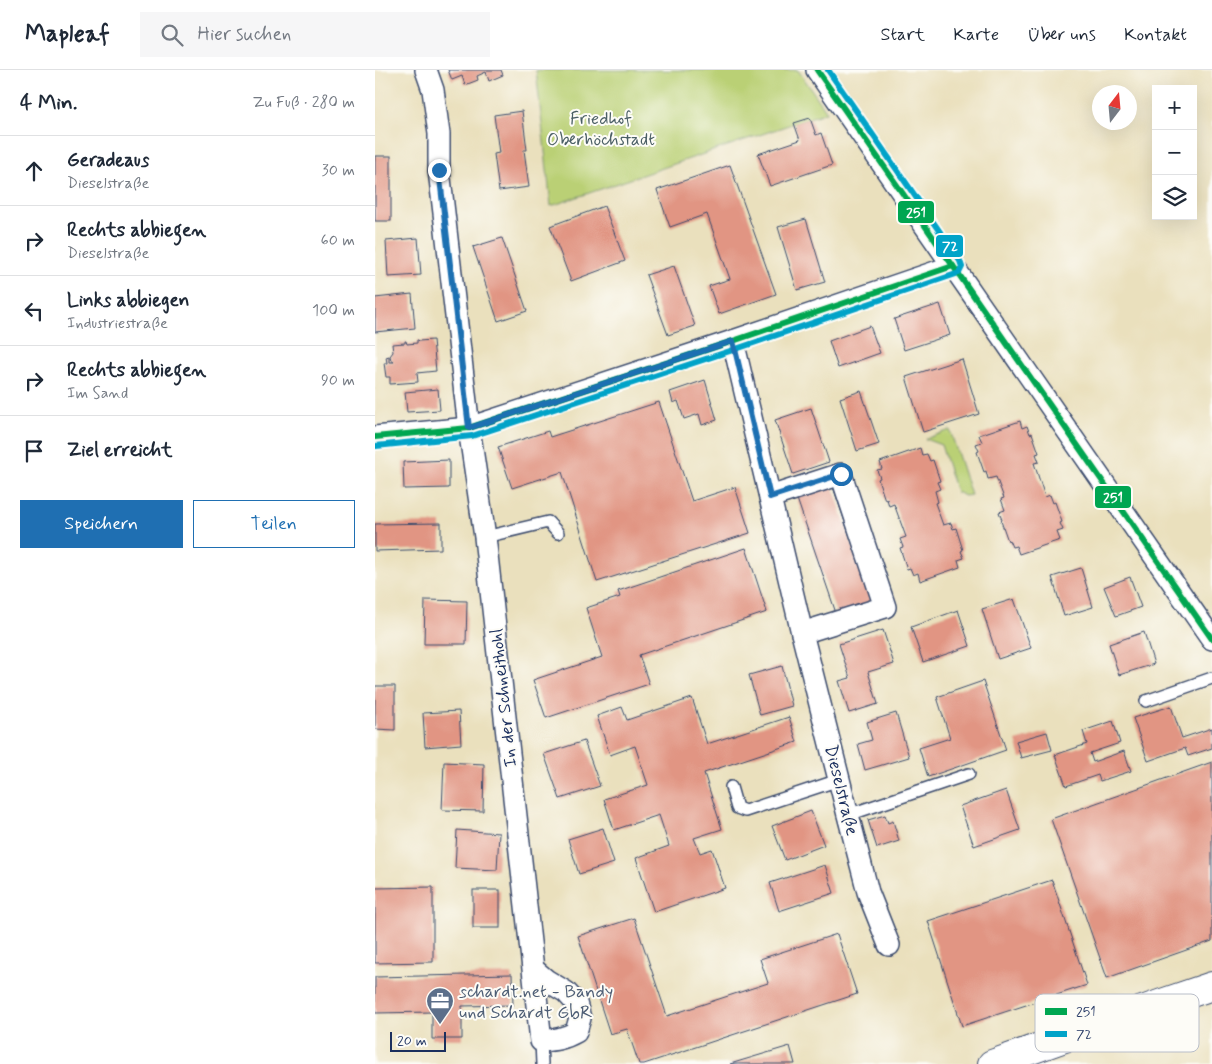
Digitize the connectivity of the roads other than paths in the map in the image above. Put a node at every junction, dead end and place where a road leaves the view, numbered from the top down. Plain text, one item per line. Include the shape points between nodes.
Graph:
1 (425, 70) edge
2 (817, 70) edge
3 (953, 266) junction
4 (733, 341) junction
5 (469, 428) junction
6 (375, 437) edge
7 (770, 497) junction
8 (558, 533) dead end
9 (485, 537) junction
10 (802, 633) junction
11 (1212, 639) edge
12 (1212, 678) edge
13 (1146, 701) dead end
14 (969, 774) dead end
15 (839, 780) junction
16 (731, 787) dead end
17 (849, 816) junction
18 (889, 945) dead end
19 (533, 969) junction
20 (1212, 986) edge
21 (1188, 994) edge
22 (541, 1041) junction
23 (1035, 1049) edge
24 (542, 1064) edge
25 (992, 1064) edge

1 - 5 street, In der Schneithohl via 433,90 439,134 439,170
2 - 3 street
3 - 4 street
3 - 11 street
4 - 5 street
4 - 7 street, Dieselstraße
5 - 6 street
5 - 9 street, In der Schneithohl
7 - 10 street, Dieselstraße
7 - 10 street via 841,474 885,607
8 - 9 lane via 548,522
9 - 19 street, In der Schneithohl
10 - 15 street, Dieselstraße
12 - 13 lane
14 - 17 lane
15 - 16 lane via 745,811 737,808
15 - 17 street, Dieselstraße
17 - 18 street, Dieselstraße via 868,892
19 - 22 street, In der Schneithohl
19 - 22 street via 566,992 576,1003 580,1018 576,1032 568,1037
20 - 21 street
22 - 24 lane
23 - 25 street

